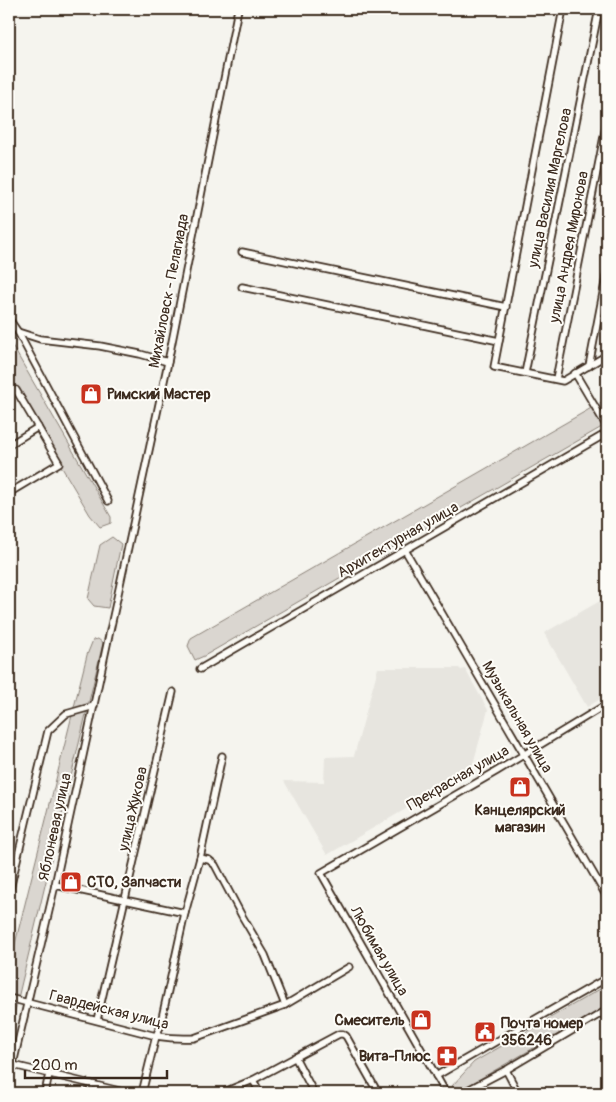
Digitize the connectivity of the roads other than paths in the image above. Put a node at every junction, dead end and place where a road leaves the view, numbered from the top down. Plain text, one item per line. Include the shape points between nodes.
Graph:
1 (238, 9) edge
2 (563, 9) edge
3 (599, 9) edge
4 (607, 121) edge
5 (242, 252) dead end
6 (607, 272) edge
7 (242, 287) dead end
8 (506, 307) junction
9 (9, 318) edge
10 (18, 332) junction
11 (499, 341) junction
12 (607, 355) edge
13 (168, 362) junction
14 (589, 366) junction
15 (525, 373) junction
16 (576, 373) junction
17 (556, 379) junction
18 (9, 394) edge
19 (38, 427) junction
20 (607, 427) edge
21 (607, 433) edge
22 (9, 444) edge
23 (9, 493) edge
24 (108, 500) dead end
25 (406, 550) junction
26 (121, 577) joint
27 (200, 669) dead end
28 (173, 692) dead end
29 (607, 704) edge
30 (94, 706) junction
31 (524, 754) junction
32 (222, 756) dead end
33 (200, 858) junction
34 (321, 873) joint
35 (55, 885) junction
36 (9, 893) edge
37 (607, 897) edge
38 (125, 900) junction
39 (185, 913) junction
40 (349, 967) dead end
41 (607, 978) edge
42 (9, 998) edge
43 (27, 1003) junction
44 (285, 1005) junction
45 (607, 1010) edge
46 (97, 1020) junction
47 (156, 1036) junction
48 (296, 1057) junction
49 (13, 1065) junction
50 (506, 1070) junction
51 (49, 1074) junction
52 (436, 1076) junction
53 (253, 1080) junction
54 (9, 1081) edge
55 (91, 1084) junction
56 (44, 1093) edge
57 (89, 1093) edge
58 (128, 1093) edge
59 (142, 1093) edge
60 (222, 1093) edge
61 (260, 1093) edge
62 (314, 1093) edge
63 (378, 1093) edge
64 (446, 1093) edge
65 (462, 1093) edge
66 (518, 1093) edge

1 - 13 street, Михайловск - Пелагиада
2 - 8 street
3 - 15 street, улица Василия Маргелова
4 - 17 street, улица Андрея Миронова
5 - 8 street
6 - 14 street
7 - 11 street
8 - 11 street
9 - 10 street
10 - 13 street via 40,339 100,346
10 - 24 street
11 - 15 street via 494,367
12 - 14 street
13 - 26 street, Михайловск - Пелагиада
14 - 16 street
15 - 17 street
16 - 17 street via 563,381
16 - 20 street
18 - 19 street via 16,390
19 - 22 street
19 - 23 street via 59,463
21 - 25 street, Архитектурная улица
25 - 27 street, Архитектурная улица
25 - 31 street, Музыкальная улица
26 - 30 street, Яблоневая улица
28 - 38 street, улица Жукова
29 - 31 street, Прекрасная улица
30 - 35 street, Яблоневая улица
30 - 36 street via 66,714 48,731
31 - 34 street, Прекрасная улица
31 - 37 street, Музыкальная улица
32 - 33 street
33 - 39 street
33 - 44 street via 215,865 265,955
34 - 52 street, Любимая улица
35 - 38 street
35 - 43 street, Яблоневая улица
38 - 39 street
38 - 46 street, улица Жукова
39 - 47 street
40 - 44 street, Гвардейская улица
41 - 52 street
42 - 43 street, Гвардейская улица
43 - 46 street, Гвардейская улица
43 - 49 street, Яблоневая улица
44 - 47 street, Гвардейская улица via 194,1038
45 - 50 street
46 - 47 street, Гвардейская улица
47 - 59 street
48 - 53 street
48 - 62 street
48 - 63 street via 343,1034
49 - 51 street
49 - 54 street, Яблоневая улица
50 - 65 street
50 - 66 street
51 - 55 street
51 - 56 street
52 - 64 street, Любимая улица
53 - 60 street
53 - 61 street
55 - 57 street
55 - 58 street

